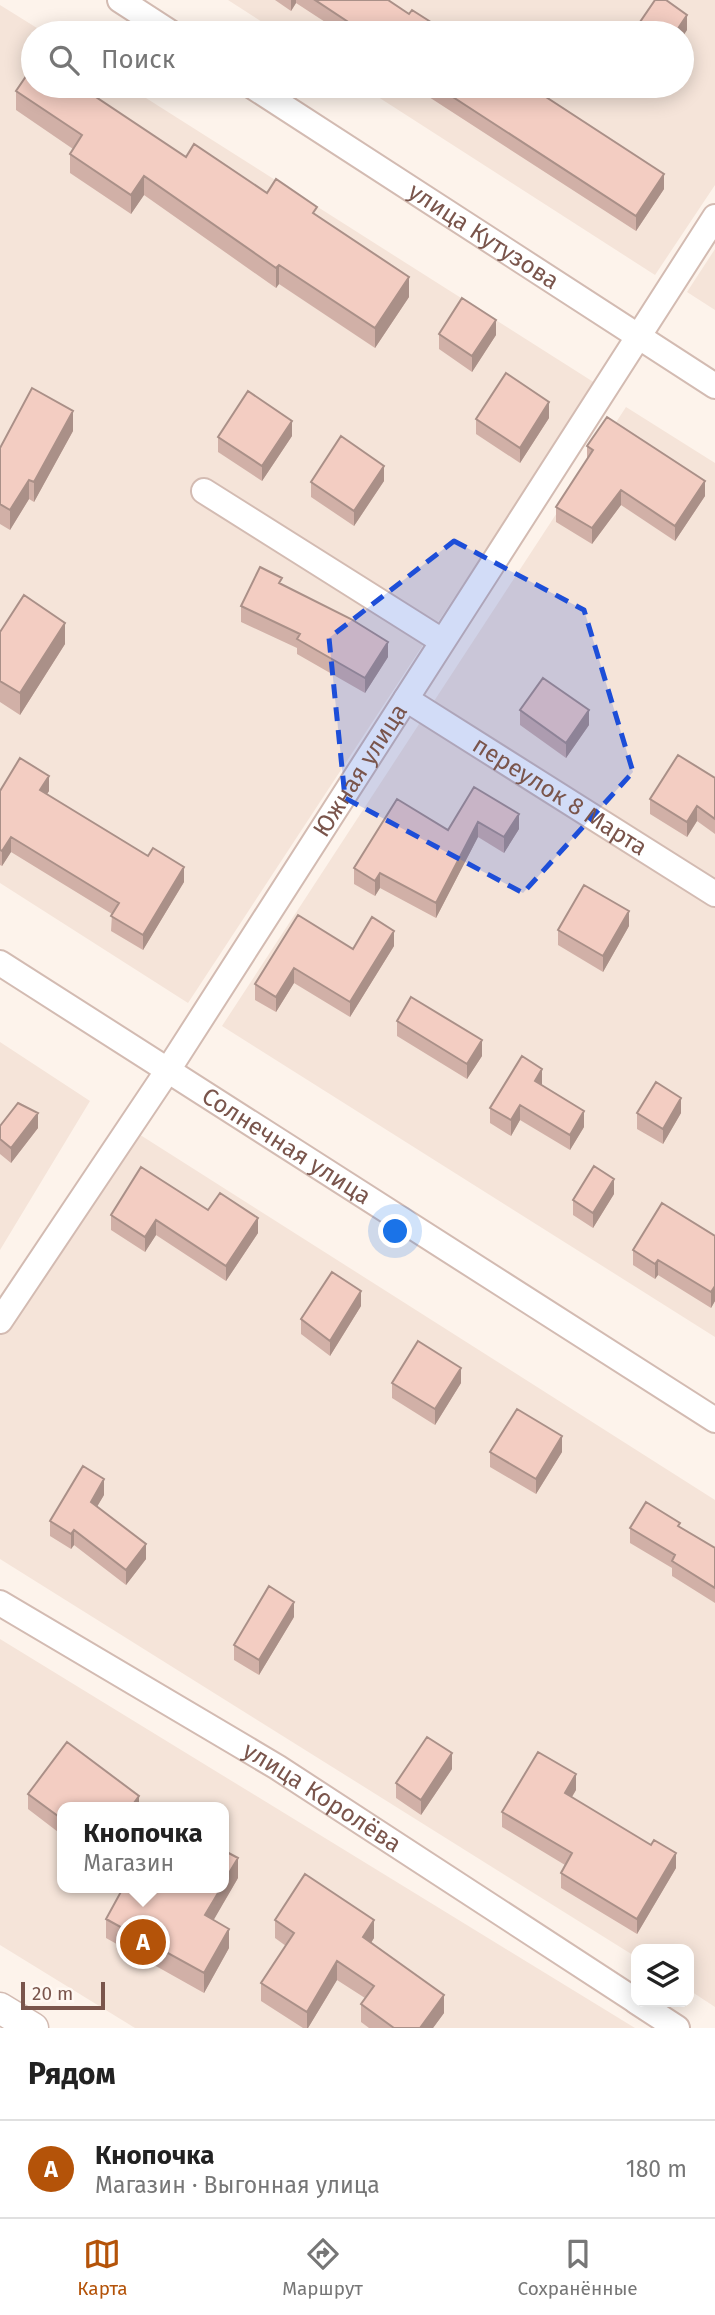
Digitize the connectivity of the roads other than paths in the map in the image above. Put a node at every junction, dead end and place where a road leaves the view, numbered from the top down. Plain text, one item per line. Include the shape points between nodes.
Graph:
1 (127, 2) edge
2 (154, 21) edge
3 (271, 98) edge
4 (715, 218) edge
5 (639, 337) junction
6 (715, 386) edge
7 (204, 491) dead end
8 (442, 641) junction
9 (406, 699) junction
10 (715, 894) edge
11 (0, 962) edge
12 (168, 1070) junction
13 (0, 1321) edge
14 (715, 1420) edge
15 (0, 1603) edge
16 (631, 1998) edge
17 (645, 2007) edge
18 (0, 2008) edge
19 (33, 2028) edge
20 (677, 2028) edge

1 - 2 street
3 - 5 street, улица Кутузова
4 - 5 street, Южная улица
5 - 6 street, улица Кутузова
5 - 8 street, Южная улица
7 - 8 street
8 - 9 street, Южная улица
9 - 10 street, переулок 8 Марта
9 - 12 street, Южная улица
11 - 12 street, Солнечная улица
12 - 13 street, Южная улица
12 - 14 street, Солнечная улица
15 - 16 street, улица Королёва via 277,1768
17 - 20 street, улица Королёва
18 - 19 street

